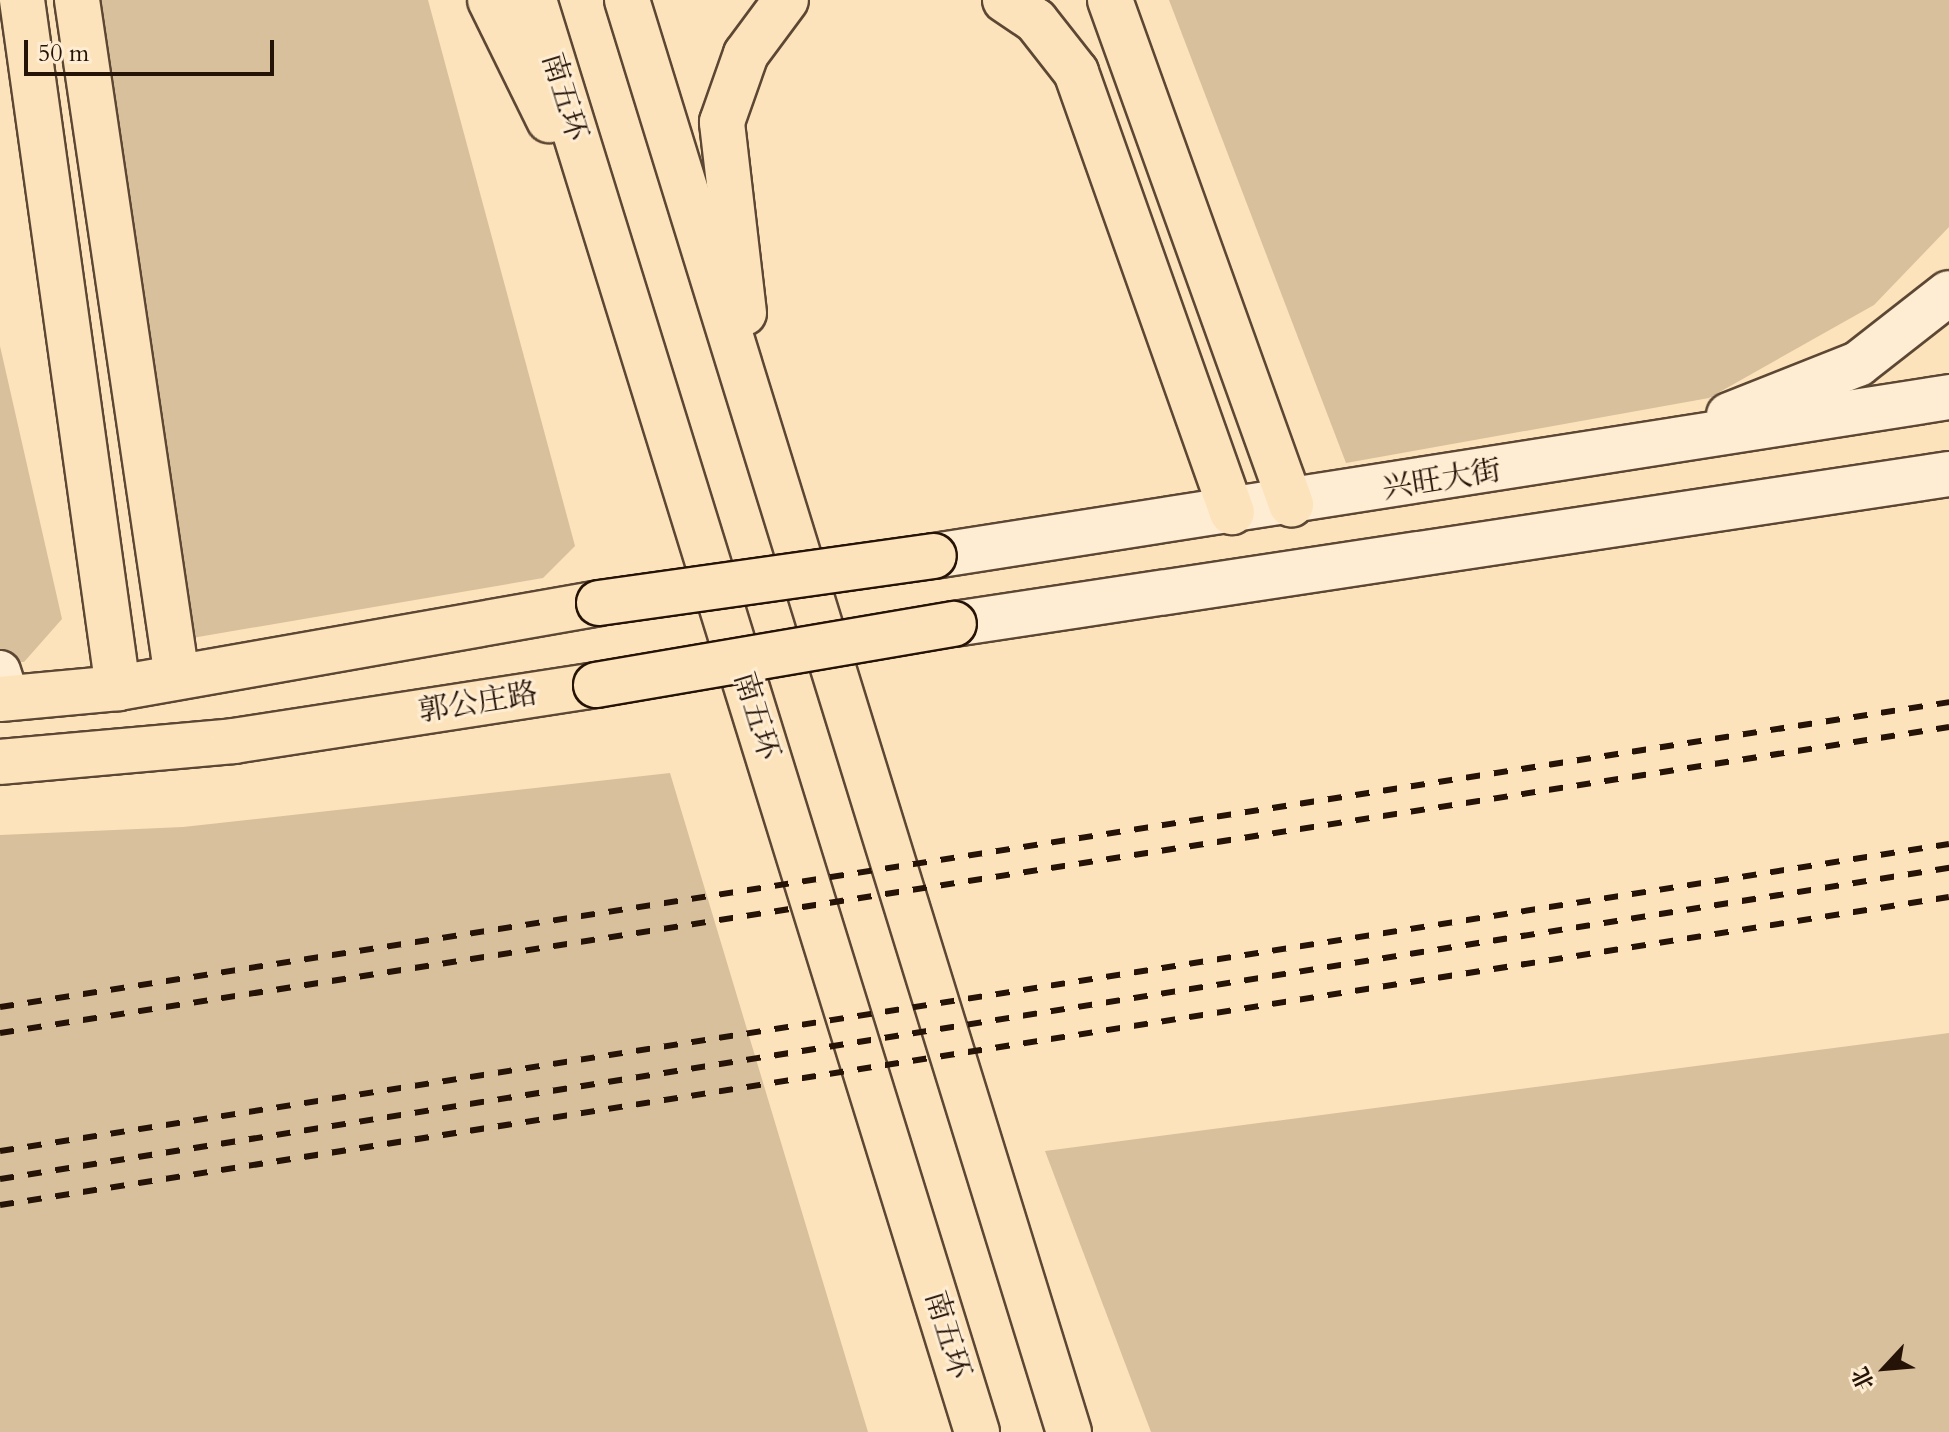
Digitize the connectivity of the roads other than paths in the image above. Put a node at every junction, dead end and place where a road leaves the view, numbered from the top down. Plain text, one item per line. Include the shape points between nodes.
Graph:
1 (22, 0) edge
2 (77, 0) edge
3 (490, 0) edge
4 (534, 0) edge
5 (627, 0) edge
6 (786, 0) edge
7 (1005, 0) edge
8 (1110, 0) edge
9 (608, 239) junction
10 (1949, 293) edge
11 (1949, 397) edge
12 (757, 422) junction
13 (1652, 446) junction
14 (1949, 474) edge
15 (1291, 504) junction
16 (1232, 512) junction
17 (177, 677) junction
18 (118, 688) junction
19 (3, 690) edge
20 (0, 762) edge
21 (977, 1432) edge
22 (1069, 1432) edge

1 - 18 main road
2 - 17 main road
3 - 9 main road
4 - 9 main road, 南五环
5 - 12 main road
6 - 12 main road via 746,54 722,122
7 - 16 main road via 1036,21 1076,72
8 - 15 main road
9 - 21 main road, 南五环
10 - 13 main road via 1858,364
11 - 13 main road, 兴旺大街
12 - 22 main road
13 - 15 main road, 兴旺大街
14 - 20 main road, 郭公庄路, bridge via 954,624 234,741
15 - 16 main road, 兴旺大街
16 - 17 main road, 兴旺大街, bridge via 599,603
17 - 18 main road
18 - 19 main road

